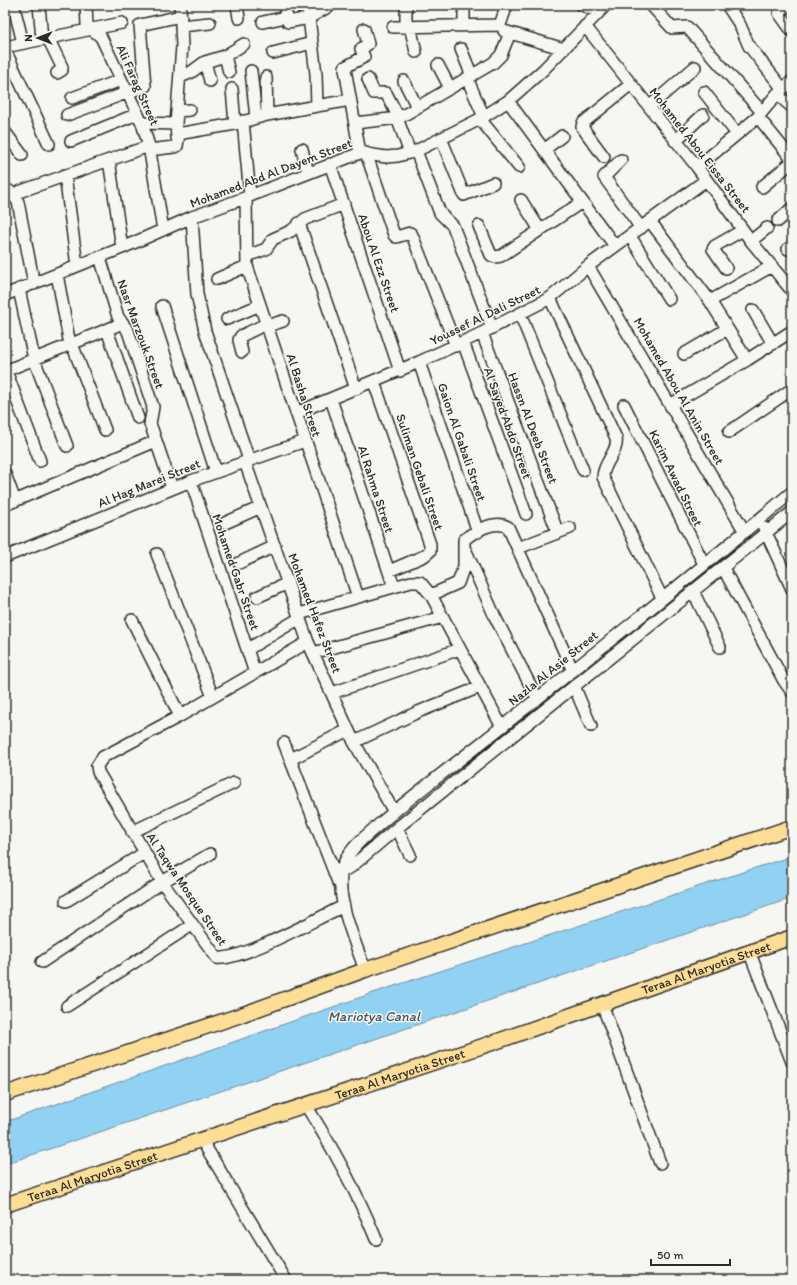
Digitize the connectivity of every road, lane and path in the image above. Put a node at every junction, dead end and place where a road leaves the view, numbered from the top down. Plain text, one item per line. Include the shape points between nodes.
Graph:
1 (39, 5) edge
2 (86, 5) edge
3 (236, 5) edge
4 (284, 5) edge
5 (307, 5) edge
6 (331, 5) edge
7 (406, 5) edge
8 (464, 5) edge
9 (507, 5) edge
10 (582, 5) edge
11 (651, 5) edge
12 (727, 5) edge
13 (787, 5) edge
14 (602, 8) edge
15 (5, 9) edge
16 (181, 16) edge
17 (286, 17) junction
18 (239, 18) dead end
19 (310, 18) junction
20 (263, 22) dead end
21 (122, 23) dead end
22 (210, 23) dead end
23 (464, 25) junction
24 (500, 25) junction
25 (408, 26) junction
26 (585, 26) junction
27 (393, 27) dead end
28 (364, 29) dead end
29 (92, 30) junction
30 (792, 31) edge
31 (510, 33) junction
32 (45, 39) junction
33 (23, 43) junction
34 (312, 43) junction
35 (244, 44) dead end
36 (5, 47) edge
37 (460, 49) dead end
38 (564, 49) junction
39 (5, 50) edge
40 (416, 52) dead end
41 (273, 53) dead end
42 (225, 56) junction
43 (205, 62) junction
44 (438, 65) dead end
45 (695, 67) dead end
46 (251, 71) dead end
47 (229, 72) dead end
48 (57, 73) dead end
49 (180, 77) junction
50 (266, 77) dead end
51 (469, 77) junction
52 (368, 79) dead end
53 (121, 80) junction
54 (210, 81) dead end
55 (404, 81) dead end
56 (792, 81) edge
57 (631, 84) junction
58 (450, 88) junction
59 (232, 89) dead end
60 (704, 92) dead end
61 (780, 92) junction
62 (128, 93) junction
63 (72, 98) dead end
64 (350, 100) junction
65 (508, 102) junction
66 (317, 106) junction
67 (417, 107) junction
68 (649, 107) junction
69 (792, 108) edge
70 (190, 110) dead end
71 (177, 111) junction
72 (760, 114) junction
73 (67, 115) dead end
74 (267, 115) junction
75 (703, 115) dead end
76 (140, 118) junction
77 (256, 118) junction
78 (398, 118) junction
79 (482, 118) junction
80 (239, 123) junction
81 (354, 123) junction
82 (176, 124) junction
83 (5, 132) edge
84 (737, 134) junction
85 (562, 136) dead end
86 (177, 138) junction
87 (441, 138) junction
88 (675, 140) junction
89 (71, 141) dead end
90 (49, 144) dead end
91 (149, 148) junction
92 (302, 149) dead end
93 (544, 150) junction
94 (413, 152) junction
95 (363, 153) junction
96 (22, 154) dead end
97 (604, 157) dead end
98 (792, 159) edge
99 (109, 160) junction
100 (621, 160) dead end
101 (792, 162) edge
102 (330, 164) junction
103 (519, 167) dead end
104 (697, 167) junction
105 (308, 173) junction
106 (65, 175) junction
107 (706, 180) junction
108 (493, 183) dead end
109 (762, 187) dead end
110 (9, 191) edge
111 (248, 197) junction
112 (521, 200) dead end
113 (582, 202) junction
114 (344, 204) junction
115 (792, 208) edge
116 (192, 218) junction
117 (778, 220) dead end
118 (650, 221) junction
119 (299, 223) junction
120 (479, 226) dead end
121 (641, 228) junction
122 (767, 228) dead end
123 (163, 230) junction
124 (540, 230) junction
125 (743, 230) junction
126 (630, 236) junction
127 (751, 241) junction
128 (615, 246) junction
129 (122, 248) junction
130 (100, 257) junction
131 (247, 261) junction
132 (77, 266) junction
133 (588, 266) junction
134 (772, 266) junction
135 (726, 268) dead end
136 (58, 274) junction
137 (216, 279) dead end
138 (34, 284) junction
139 (20, 289) junction
140 (792, 291) edge
141 (5, 295) edge
142 (550, 298) junction
143 (669, 299) dead end
144 (710, 301) junction
145 (260, 305) junction
146 (162, 306) dead end
147 (752, 310) dead end
148 (520, 314) junction
149 (227, 319) dead end
150 (283, 321) dead end
151 (123, 323) junction
152 (266, 325) junction
153 (728, 329) junction
154 (107, 330) junction
155 (487, 331) junction
156 (792, 331) edge
157 (71, 344) junction
158 (459, 344) junction
159 (773, 344) junction
160 (242, 352) dead end
161 (684, 354) dead end
162 (34, 359) junction
163 (747, 360) junction
164 (419, 362) junction
165 (5, 371) edge
166 (400, 371) junction
167 (374, 382) junction
168 (356, 389) junction
169 (792, 389) edge
170 (331, 399) junction
171 (624, 405) dead end
172 (670, 405) junction
173 (296, 413) junction
174 (138, 418) dead end
175 (106, 430) dead end
176 (729, 432) dead end
177 (156, 441) junction
178 (305, 441) junction
179 (67, 446) dead end
180 (40, 461) dead end
181 (247, 461) junction
182 (583, 470) dead end
183 (216, 472) junction
184 (5, 474) edge
185 (191, 481) junction
186 (172, 488) junction
187 (792, 492) edge
188 (10, 503) edge
189 (261, 507) junction
190 (792, 512) edge
191 (526, 514) dead end
192 (760, 519) junction
193 (225, 523) dead end
194 (570, 528) dead end
195 (478, 532) junction
196 (745, 532) junction
197 (558, 533) junction
198 (766, 533) junction
199 (275, 546) junction
200 (464, 547) junction
201 (518, 548) junction
202 (158, 554) dead end
203 (5, 557) edge
204 (239, 563) dead end
205 (704, 564) junction
206 (723, 568) junction
207 (389, 571) junction
208 (288, 583) junction
209 (394, 587) junction
210 (792, 589) edge
211 (693, 591) junction
212 (431, 595) junction
213 (257, 597) dead end
214 (358, 597) junction
215 (662, 598) junction
216 (300, 616) junction
217 (443, 617) junction
218 (132, 620) dead end
219 (308, 642) junction
220 (720, 647) dead end
221 (248, 649) junction
222 (460, 649) junction
223 (313, 653) junction
224 (573, 670) junction
225 (255, 673) junction
226 (557, 683) junction
227 (574, 686) junction
228 (480, 687) junction
229 (792, 692) edge
230 (332, 693) junction
231 (565, 694) junction
232 (213, 697) junction
233 (537, 698) junction
234 (180, 716) junction
235 (591, 726) dead end
236 (502, 727) junction
237 (348, 730) junction
238 (354, 742) junction
239 (284, 743) dead end
240 (291, 759) junction
241 (438, 777) junction
242 (234, 783) dead end
243 (446, 789) junction
244 (394, 812) junction
245 (792, 827) edge
246 (397, 828) junction
247 (132, 832) junction
248 (144, 853) junction
249 (210, 854) dead end
250 (410, 855) dead end
251 (341, 872) junction
252 (162, 882) junction
253 (340, 886) junction
254 (66, 901) dead end
255 (344, 906) junction
256 (192, 925) junction
257 (792, 937) edge
258 (749, 952) junction
259 (42, 962) dead end
260 (365, 970) junction
261 (602, 1004) junction
262 (67, 1006) dead end
263 (792, 1062) edge
264 (5, 1094) edge
265 (305, 1104) junction
266 (201, 1138) junction
267 (660, 1163) dead end
268 (5, 1205) edge
269 (376, 1239) dead end
270 (286, 1280) edge

1 - 32 street
2 - 29 street, Ali Farag Street via 87,25
3 - 18 street
4 - 17 street
5 - 19 street
6 - 19 street
7 - 25 street
8 - 23 street
9 - 24 street
10 - 14 street
11 - 72 street via 672,28 687,27
12 - 61 street via 740,24 749,46
13 - 30 street via 779,13
14 - 26 street, Mohamed Abd Al Dayem Street
15 - 33 street via 13,8 15,11
16 - 22 street
16 - 49 street
16 - 62 street via 140,25 146,82 142,88
17 - 19 street via 288,22
17 - 20 street
19 - 34 street
21 - 29 street
23 - 24 street
23 - 25 street
24 - 31 street via 499,28
25 - 27 street
25 - 40 street
26 - 38 street, Mohamed Abd Al Dayem Street
26 - 57 street, Mohamed Abou Eissa Street
28 - 64 street via 368,44 361,49 363,59 345,67
29 - 32 street
29 - 53 street, Ali Farag Street via 101,38
31 - 38 street
31 - 51 street via 498,60
32 - 33 street
32 - 48 street via 62,67
33 - 36 street
34 - 41 street
34 - 66 street
35 - 42 street
37 - 51 street
38 - 65 street, Mohamed Abd Al Dayem Street
39 - 90 street
42 - 43 street
42 - 47 street
43 - 49 street
43 - 54 street
44 - 58 street
45 - 68 street
46 - 77 street
49 - 71 street
50 - 74 street
51 - 58 street
51 - 79 street
52 - 78 street, Hassn Al Deeb Street via 374,93 386,92
53 - 62 street, Ali Farag Street
53 - 63 street
55 - 67 street
56 - 61 street
57 - 68 street, Mohamed Abou Eissa Street
57 - 97 street via 582,127
58 - 67 street
59 - 80 street, Al Basha Street
60 - 84 street
61 - 69 street
61 - 72 street
62 - 73 street
62 - 76 street, Ali Farag Street
64 - 66 street
64 - 81 street
65 - 79 street, Mohamed Abd Al Dayem Street
65 - 93 street
66 - 74 street
67 - 78 street
68 - 88 street, Mohamed Abou Eissa Street
70 - 71 street
71 - 82 street
72 - 84 street
72 - 98 street
74 - 77 street
75 - 88 street
76 - 82 street
76 - 89 street
76 - 91 street, Ali Farag Street
77 - 80 street
78 - 81 street
78 - 94 street, Hassn Al Deeb Street
79 - 87 street, Mohamed Abd Al Dayem Street
79 - 103 street
80 - 86 street via 183,133
80 - 111 street, Al Basha Street
81 - 95 street
82 - 86 street
83 - 96 street
84 - 104 street
85 - 93 street
86 - 91 street via 177,146
87 - 94 street, Mohamed Abd Al Dayem Street
87 - 108 street via 464,195
88 - 104 street, Mohamed Abou Eissa Street
91 - 99 street
91 - 123 street, Ali Farag Street
92 - 105 street
93 - 113 street
94 - 95 street, Mohamed Abd Al Dayem Street via 386,157
94 - 155 street, Hassn Al Deeb Street via 440,213 453,226
95 - 102 street, Mohamed Abd Al Dayem Street
95 - 158 street, Al Sayed Abdo Street via 394,235 412,235
99 - 106 street
99 - 129 street
100 - 121 street via 604,177
101 - 109 street
102 - 105 street, Mohamed Abd Al Dayem Street
102 - 114 street, Abou Al Ezz Street
104 - 107 street, Mohamed Abou Eissa Street
105 - 111 street, Mohamed Abd Al Dayem Street
106 - 110 street
106 - 132 street
107 - 118 street, Youssef Al Dali Street
107 - 125 street, Mohamed Abou Eissa Street
110 - 138 street via 18,202
111 - 116 street, Mohamed Abd Al Dayem Street
111 - 131 street, Al Basha Street
112 - 124 street
113 - 124 street
113 - 128 street
114 - 119 street
114 - 166 street, Abou Al Ezz Street
115 - 117 street
116 - 123 street, Mohamed Abd Al Dayem Street
116 - 181 street, Mohamed Hafez Street via 200,309
118 - 121 street, Youssef Al Dali Street
118 - 144 street
119 - 131 street
119 - 168 street
120 - 124 street via 491,254 495,257 501,256
121 - 126 street, Youssef Al Dali Street
122 - 127 street
123 - 129 street, Mohamed Abd Al Dayem Street
125 - 127 street, Mohamed Abou Eissa Street
125 - 135 street via 713,249
126 - 128 street, Youssef Al Dali Street
126 - 143 street
127 - 134 street, Mohamed Abou Eissa Street
128 - 133 street, Youssef Al Dali Street
129 - 130 street, Mohamed Abd Al Dayem Street
130 - 132 street, Mohamed Abd Al Dayem Street
130 - 151 street, Nasr Marzouk Street via 118,317
131 - 137 street
131 - 145 street, Al Basha Street
132 - 136 street, Mohamed Abd Al Dayem Street
133 - 142 street, Youssef Al Dali Street
133 - 172 street, Mohamed Abou Al Anin Street
134 - 140 street, Mohamed Abou Eissa Street
134 - 144 street
136 - 138 street, Mohamed Abd Al Dayem Street
136 - 157 street
138 - 139 street, Mohamed Abd Al Dayem Street
139 - 141 street, Mohamed Abd Al Dayem Street
139 - 162 street
142 - 148 street, Youssef Al Dali Street
142 - 215 street via 616,438 618,445 603,470 603,477
144 - 153 street
145 - 149 street
145 - 152 street, Al Basha Street
146 - 183 street
147 - 159 street
148 - 155 street, Youssef Al Dali Street
148 - 182 street
150 - 152 street
151 - 154 street
151 - 177 street, Nasr Marzouk Street via 153,406 150,424
152 - 160 street via 241,336 239,340
152 - 173 street, Al Basha Street
153 - 161 street
153 - 163 street
154 - 157 street
154 - 174 street
155 - 158 street, Youssef Al Dali Street
155 - 197 street, Hassn Al Deeb Street
156 - 159 street
157 - 162 street
157 - 175 street
158 - 164 street, Youssef Al Dali Street
158 - 191 street, Al Sayed Abdo Street
159 - 163 street
162 - 165 street
162 - 179 street
163 - 172 street
164 - 166 street, Youssef Al Dali Street
164 - 195 street, Gaion Al Gabali Street
165 - 180 street
166 - 167 street, Youssef Al Dali Street
167 - 168 street, Youssef Al Dali Street
167 - 207 street, Suliman Gebali Street via 430,544 430,551 424,556
168 - 170 street, Youssef Al Dali Street
169 - 176 street
170 - 173 street, Youssef Al Dali Street
170 - 207 street, Al Rahma Street
171 - 205 street, Karim Awad Street
172 - 196 street, Mohamed Abou Al Anin Street
173 - 178 street, Al Basha Street
177 - 186 street, Nasr Marzouk Street
177 - 188 street
178 - 181 street, Al Hag Marei Street
178 - 214 street, Al Basha Street
181 - 183 street, Al Hag Marei Street
181 - 189 street, Mohamed Hafez Street
183 - 185 street, Al Hag Marei Street
184 - 188 street
185 - 186 street, Al Hag Marei Street
185 - 221 street, Mohamed Gabr Street
186 - 203 street, Al Hag Marei Street
187 - 192 street, Nazla Al Asie Street
189 - 193 street
189 - 199 street, Mohamed Hafez Street
190 - 198 street, Nazla Al Asie Street
192 - 196 street, Nazla Al Asie Street
192 - 198 street
194 - 197 street
195 - 200 street via 464,540
195 - 201 street via 495,524 502,524 508,527
196 - 205 street, Nazla Al Asie Street
197 - 201 street
198 - 206 street, Nazla Al Asie Street
198 - 210 street
199 - 204 street
199 - 208 street, Mohamed Hafez Street
200 - 212 street via 464,566 458,583
200 - 233 street via 495,617
201 - 224 street
202 - 232 street
205 - 215 street, Nazla Al Asie Street
206 - 211 street, Nazla Al Asie Street
206 - 229 street
207 - 209 street, Al Rahma Street
208 - 213 street
208 - 216 street, Mohamed Hafez Street
209 - 212 street via 420,582
209 - 214 street
211 - 220 street
211 - 227 street, Nazla Al Asie Street
212 - 217 street
214 - 216 street
215 - 224 street, Nazla Al Asie Street
216 - 219 street, Mohamed Hafez Street
216 - 221 street
217 - 222 street
217 - 223 street
218 - 234 street
219 - 223 street, Mohamed Hafez Street
219 - 225 street
221 - 225 street, Mohamed Gabr Street
222 - 228 street
222 - 230 street
223 - 230 street, Mohamed Hafez Street
224 - 226 street, Nazla Al Asie Street
225 - 232 street
226 - 231 street
226 - 233 street, Nazla Al Asie Street
227 - 231 street, Nazla Al Asie Street
227 - 235 street
228 - 236 street
228 - 238 street
230 - 237 street, Mohamed Hafez Street
231 - 243 street, Nazla Al Asie Street
232 - 234 street
233 - 236 street, Nazla Al Asie Street
234 - 247 street, Al Taqwa Mosque Street via 103,756 97,766
236 - 241 street, Nazla Al Asie Street
237 - 238 street, Mohamed Hafez Street
237 - 240 street
238 - 244 street, Mohamed Hafez Street
239 - 240 street
240 - 253 street
241 - 243 street
241 - 244 street, Nazla Al Asie Street
242 - 247 street
243 - 246 street, Nazla Al Asie Street
244 - 251 street, Nazla Al Asie Street via 350,852
245 - 260 main road
246 - 250 street
246 - 251 street, Nazla Al Asie Street
247 - 248 street, Al Taqwa Mosque Street
248 - 252 street, Al Taqwa Mosque Street
248 - 254 street
249 - 252 street
251 - 253 street, Nazla Al Asie Street
252 - 256 street, Al Taqwa Mosque Street
252 - 259 street
253 - 255 street, Nazla Al Asie Street
255 - 256 street, Al Taqwa Mosque Street via 230,958 217,958 212,954
255 - 260 street, Nazla Al Asie Street
256 - 262 street
257 - 258 main road, Teraa Al Maryotia Street
258 - 261 main road, Teraa Al Maryotia Street
258 - 263 street
260 - 264 main road via 238,1016
261 - 265 main road, Teraa Al Maryotia Street
261 - 267 street
265 - 266 main road, Teraa Al Maryotia Street
265 - 269 street via 340,1160
266 - 268 main road, Teraa Al Maryotia Street
266 - 270 street

